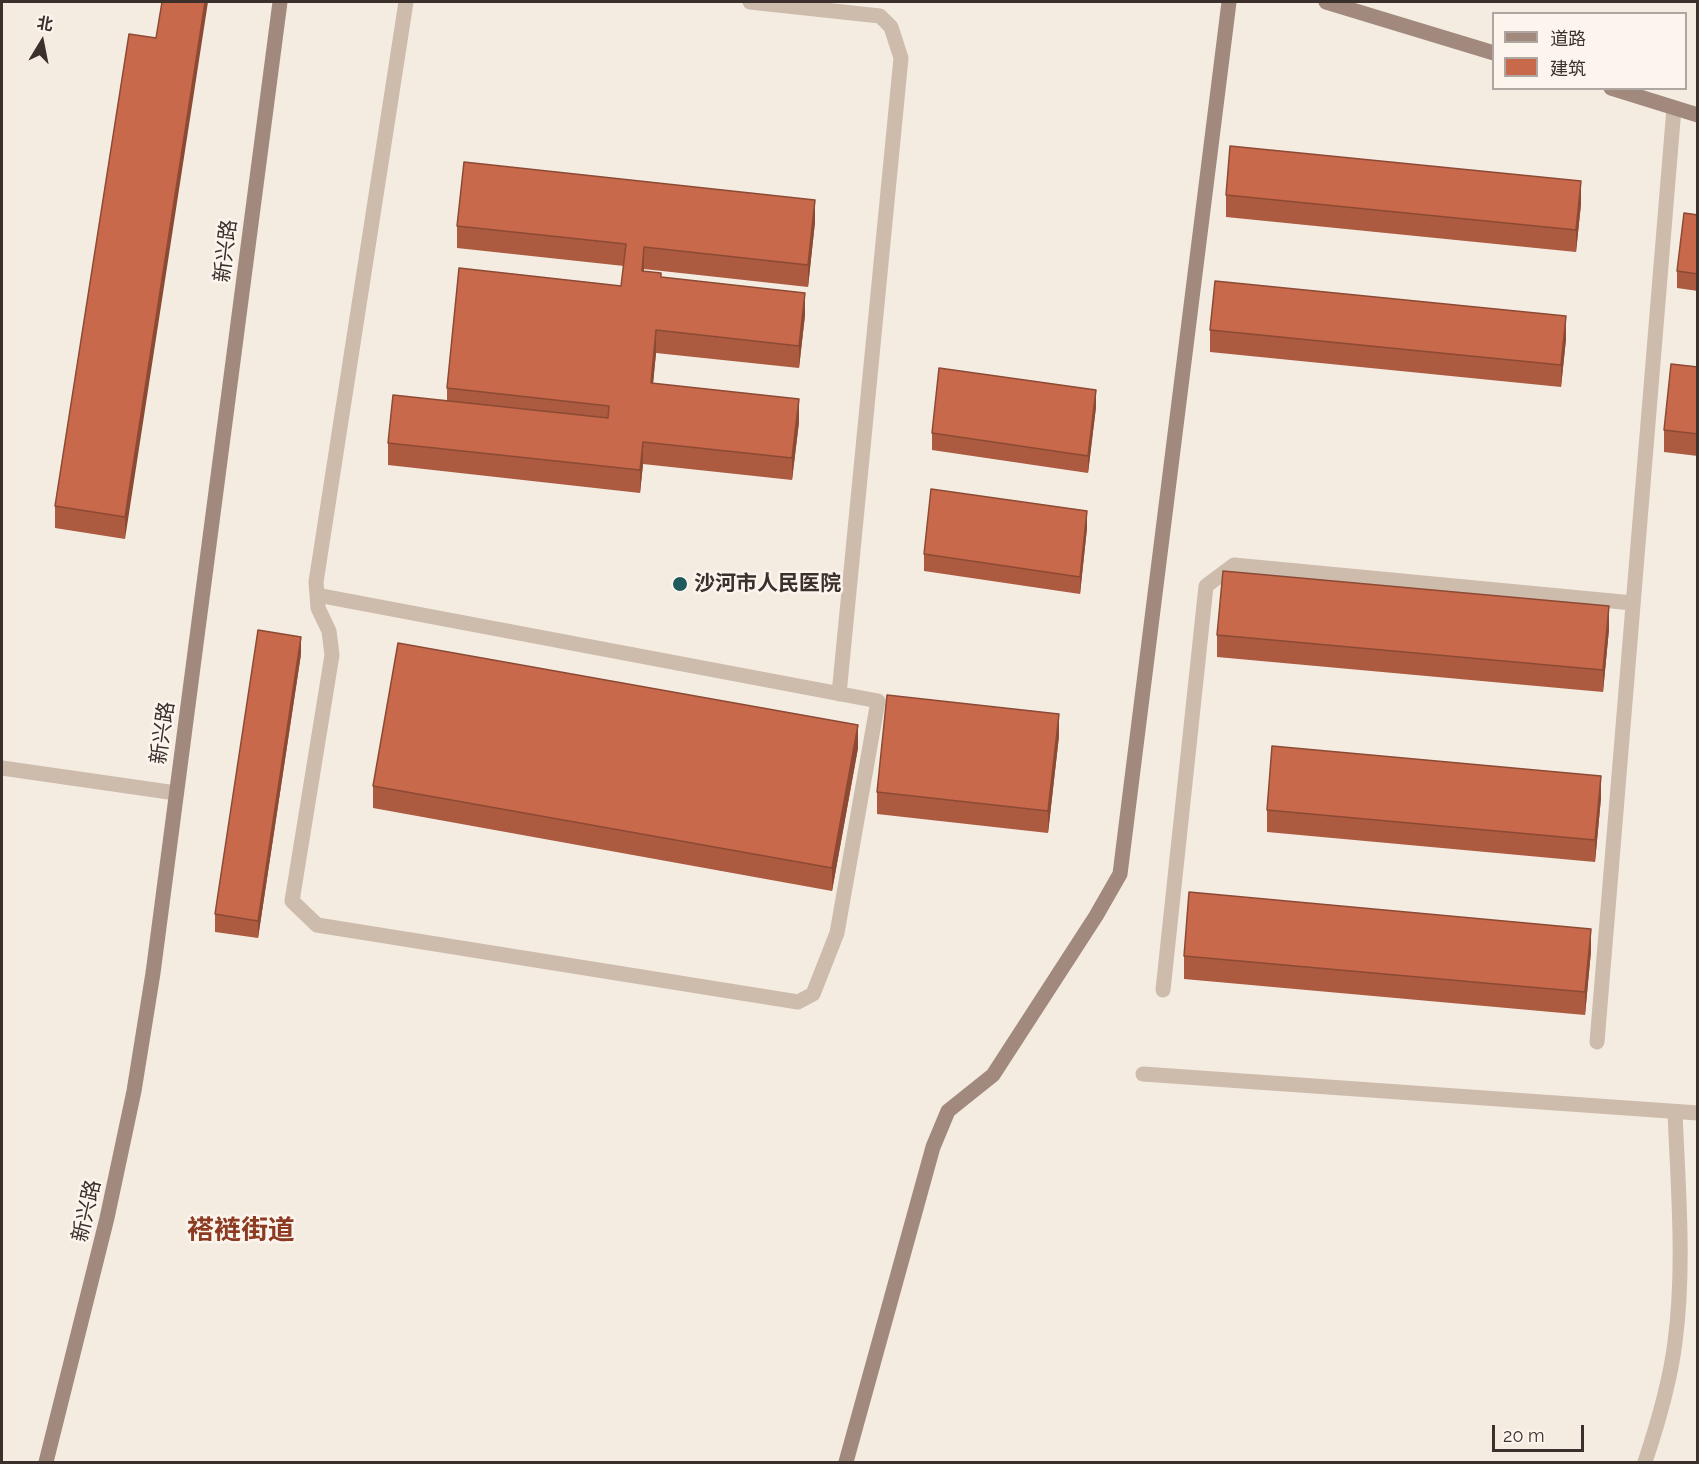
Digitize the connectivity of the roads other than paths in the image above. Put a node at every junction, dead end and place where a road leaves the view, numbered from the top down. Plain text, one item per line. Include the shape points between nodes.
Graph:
1 (280, 2) edge
2 (406, 2) edge
3 (750, 2) edge
4 (1229, 2) edge
5 (1326, 2) edge
6 (1492, 52) edge
7 (1617, 90) edge
8 (1674, 108) junction
9 (1698, 115) edge
10 (317, 595) junction
11 (1633, 603) junction
12 (838, 694) junction
13 (2, 768) edge
14 (177, 793) junction
15 (1163, 990) dead end
16 (1597, 1042) dead end
17 (1143, 1074) dead end
18 (1675, 1112) junction
19 (1698, 1113) edge
20 (46, 1462) edge
21 (846, 1462) edge
22 (1645, 1462) edge

1 - 14 main road, 新兴路
2 - 10 street
3 - 12 street via 880,16 891,27 901,58
4 - 21 main road via 1120,874 993,1075 948,1111 933,1147
5 - 6 main road
7 - 8 main road
8 - 9 main road
8 - 11 street
10 - 12 street
10 - 12 street via 332,654 292,901 316,925 798,1002 813,994 837,933 878,701
11 - 15 street via 1234,565 1206,586
11 - 16 street
13 - 14 street
14 - 20 main road, 新兴路 via 134,1091 107,1218
17 - 18 street
18 - 19 street
18 - 22 street via 1681,1260 1675,1341 1659,1421

